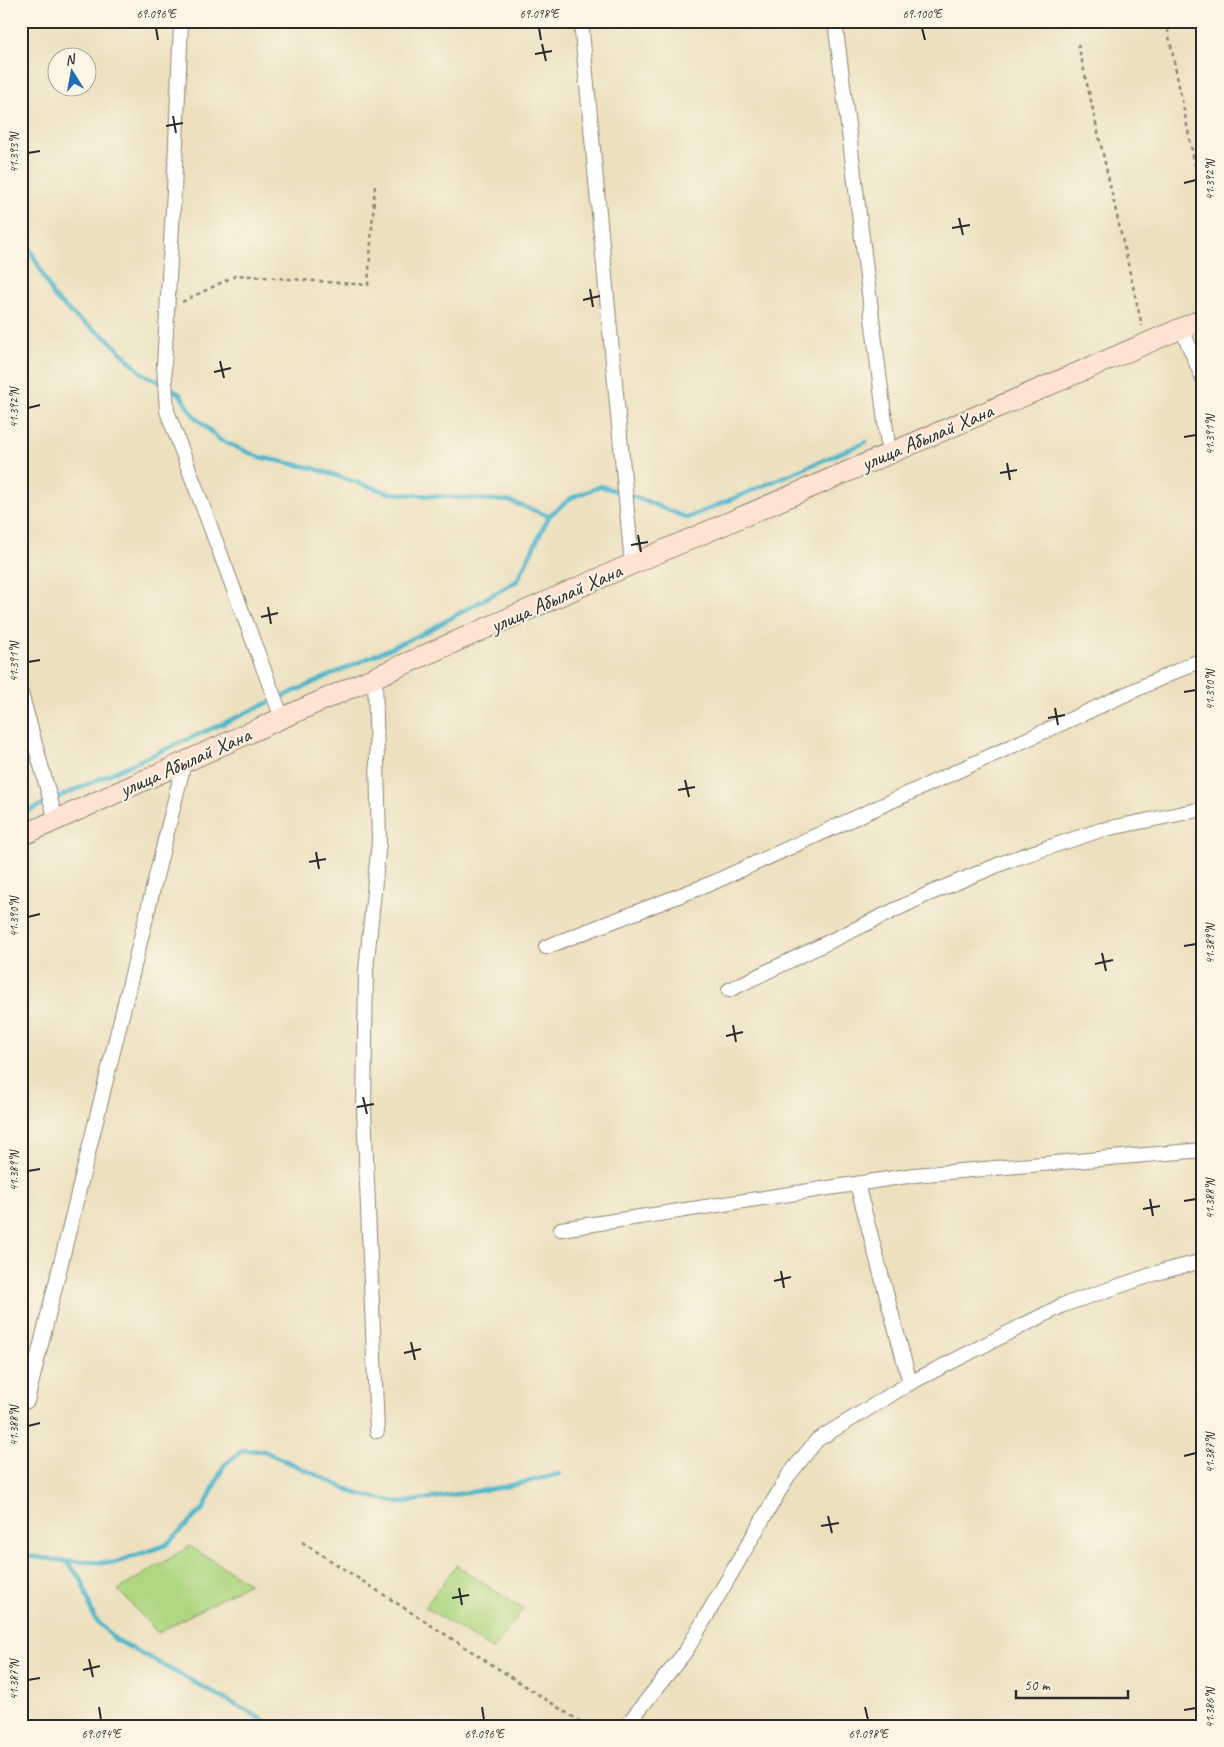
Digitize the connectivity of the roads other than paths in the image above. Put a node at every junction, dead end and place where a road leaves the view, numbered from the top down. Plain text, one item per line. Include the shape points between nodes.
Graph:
1 (180, 21) edge
2 (581, 21) edge
3 (835, 21) edge
4 (1203, 319) edge
5 (1181, 327) junction
6 (1203, 379) edge
7 (889, 454) junction
8 (632, 564) junction
9 (1203, 659) edge
10 (375, 678) junction
11 (21, 693) edge
12 (282, 718) junction
13 (184, 763) junction
14 (1203, 809) edge
15 (56, 820) junction
16 (21, 836) edge
17 (546, 947) dead end
18 (730, 990) dead end
19 (1203, 1150) edge
20 (857, 1184) junction
21 (561, 1229) dead end
22 (1203, 1261) edge
23 (910, 1383) junction
24 (27, 1401) dead end
25 (377, 1431) dead end
26 (626, 1726) edge

1 - 12 street via 164,366 167,411
2 - 8 street
3 - 7 street
4 - 5 main road, улица Абылай Хана
5 - 6 street
5 - 7 main road, улица Абылай Хана
7 - 8 main road, улица Абылай Хана
8 - 10 main road, улица Абылай Хана
9 - 17 street via 712,883
10 - 12 main road, улица Абылай Хана
10 - 25 street via 379,842 366,970 364,1109
11 - 15 street
12 - 13 main road, улица Абылай Хана
13 - 15 main road, улица Абылай Хана
13 - 24 street
14 - 18 street via 1101,830 1010,860 926,895
15 - 16 main road, улица Абылай Хана
19 - 20 street via 914,1175
20 - 21 street
20 - 23 street
22 - 23 street via 1063,1305
23 - 26 street via 817,1440 788,1476 686,1651

